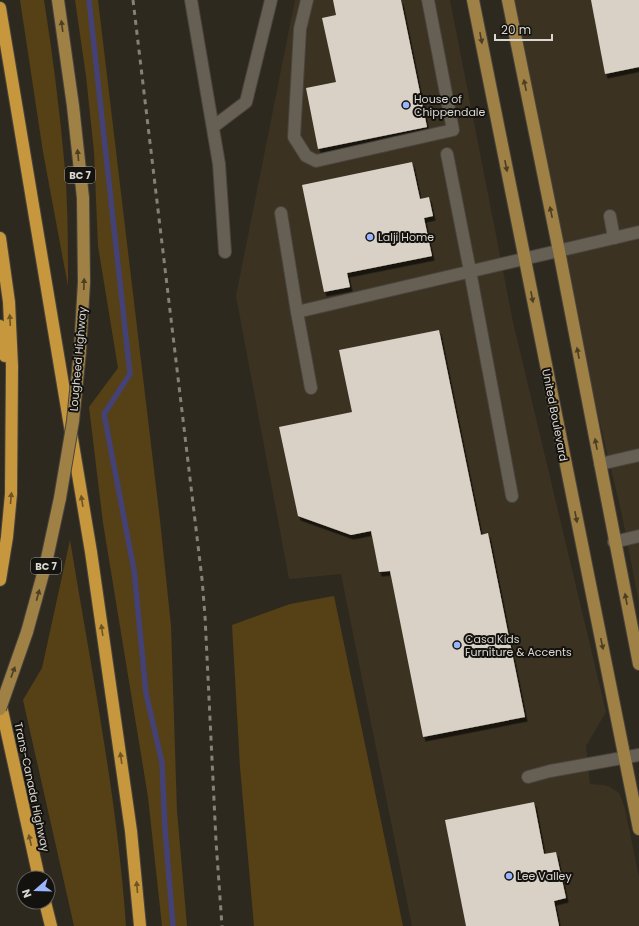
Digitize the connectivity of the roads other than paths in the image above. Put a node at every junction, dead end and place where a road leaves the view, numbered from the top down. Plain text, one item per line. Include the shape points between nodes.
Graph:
1 (58, 0) edge
2 (191, 0) edge
3 (272, 0) edge
4 (307, 0) edge
5 (428, 0) edge
6 (473, 0) edge
7 (508, 0) edge
8 (0, 8) edge
9 (213, 127) junction
10 (447, 154) dead end
11 (281, 213) dead end
12 (610, 216) dead end
13 (639, 232) edge
14 (0, 238) edge
15 (614, 238) junction
16 (558, 250) junction
17 (225, 252) dead end
18 (525, 258) junction
19 (470, 271) junction
20 (297, 312) junction
21 (0, 326) edge
22 (311, 388) dead end
23 (12, 429) junction
24 (639, 455) edge
25 (600, 464) junction
26 (512, 496) dead end
27 (639, 536) edge
28 (614, 542) junction
29 (0, 580) edge
30 (639, 664) edge
31 (0, 701) edge
32 (0, 709) edge
33 (639, 755) edge
34 (624, 758) junction
35 (528, 777) dead end
36 (639, 829) edge
37 (37, 870) edge
38 (47, 910) edge
39 (51, 926) edge
40 (140, 926) edge

32 -> 1 main road, Lougheed Highway / BC 7, bridge via 27,632 48,557 73,421 80,351 84,282 82,198 73,106
2 - 9 street
3 - 9 street via 246,102
4 - 5 street via 300,29 294,137 306,156 316,161 453,130
6 -> 18 main road, United Boulevard
16 -> 7 main road
40 -> 8 highway via 132,831 92,559
9 - 17 street via 220,164
10 - 19 street
11 - 20 street
12 - 15 street
13 - 15 street
23 -> 14 highway via 9,302
15 - 16 street
16 - 18 street
25 -> 16 main road
18 - 19 street
18 -> 34 main road, United Boulevard
19 - 20 street
19 - 26 street
20 - 22 street
21 - 23 highway
29 -> 23 highway via 11,494
24 - 25 street
25 - 28 main road
27 - 28 street
30 -> 28 main road
37 -> 31 highway, Trans-Canada Highway
33 - 34 street
34 - 35 street
34 - 36 main road, United Boulevard
38 - 39 highway

